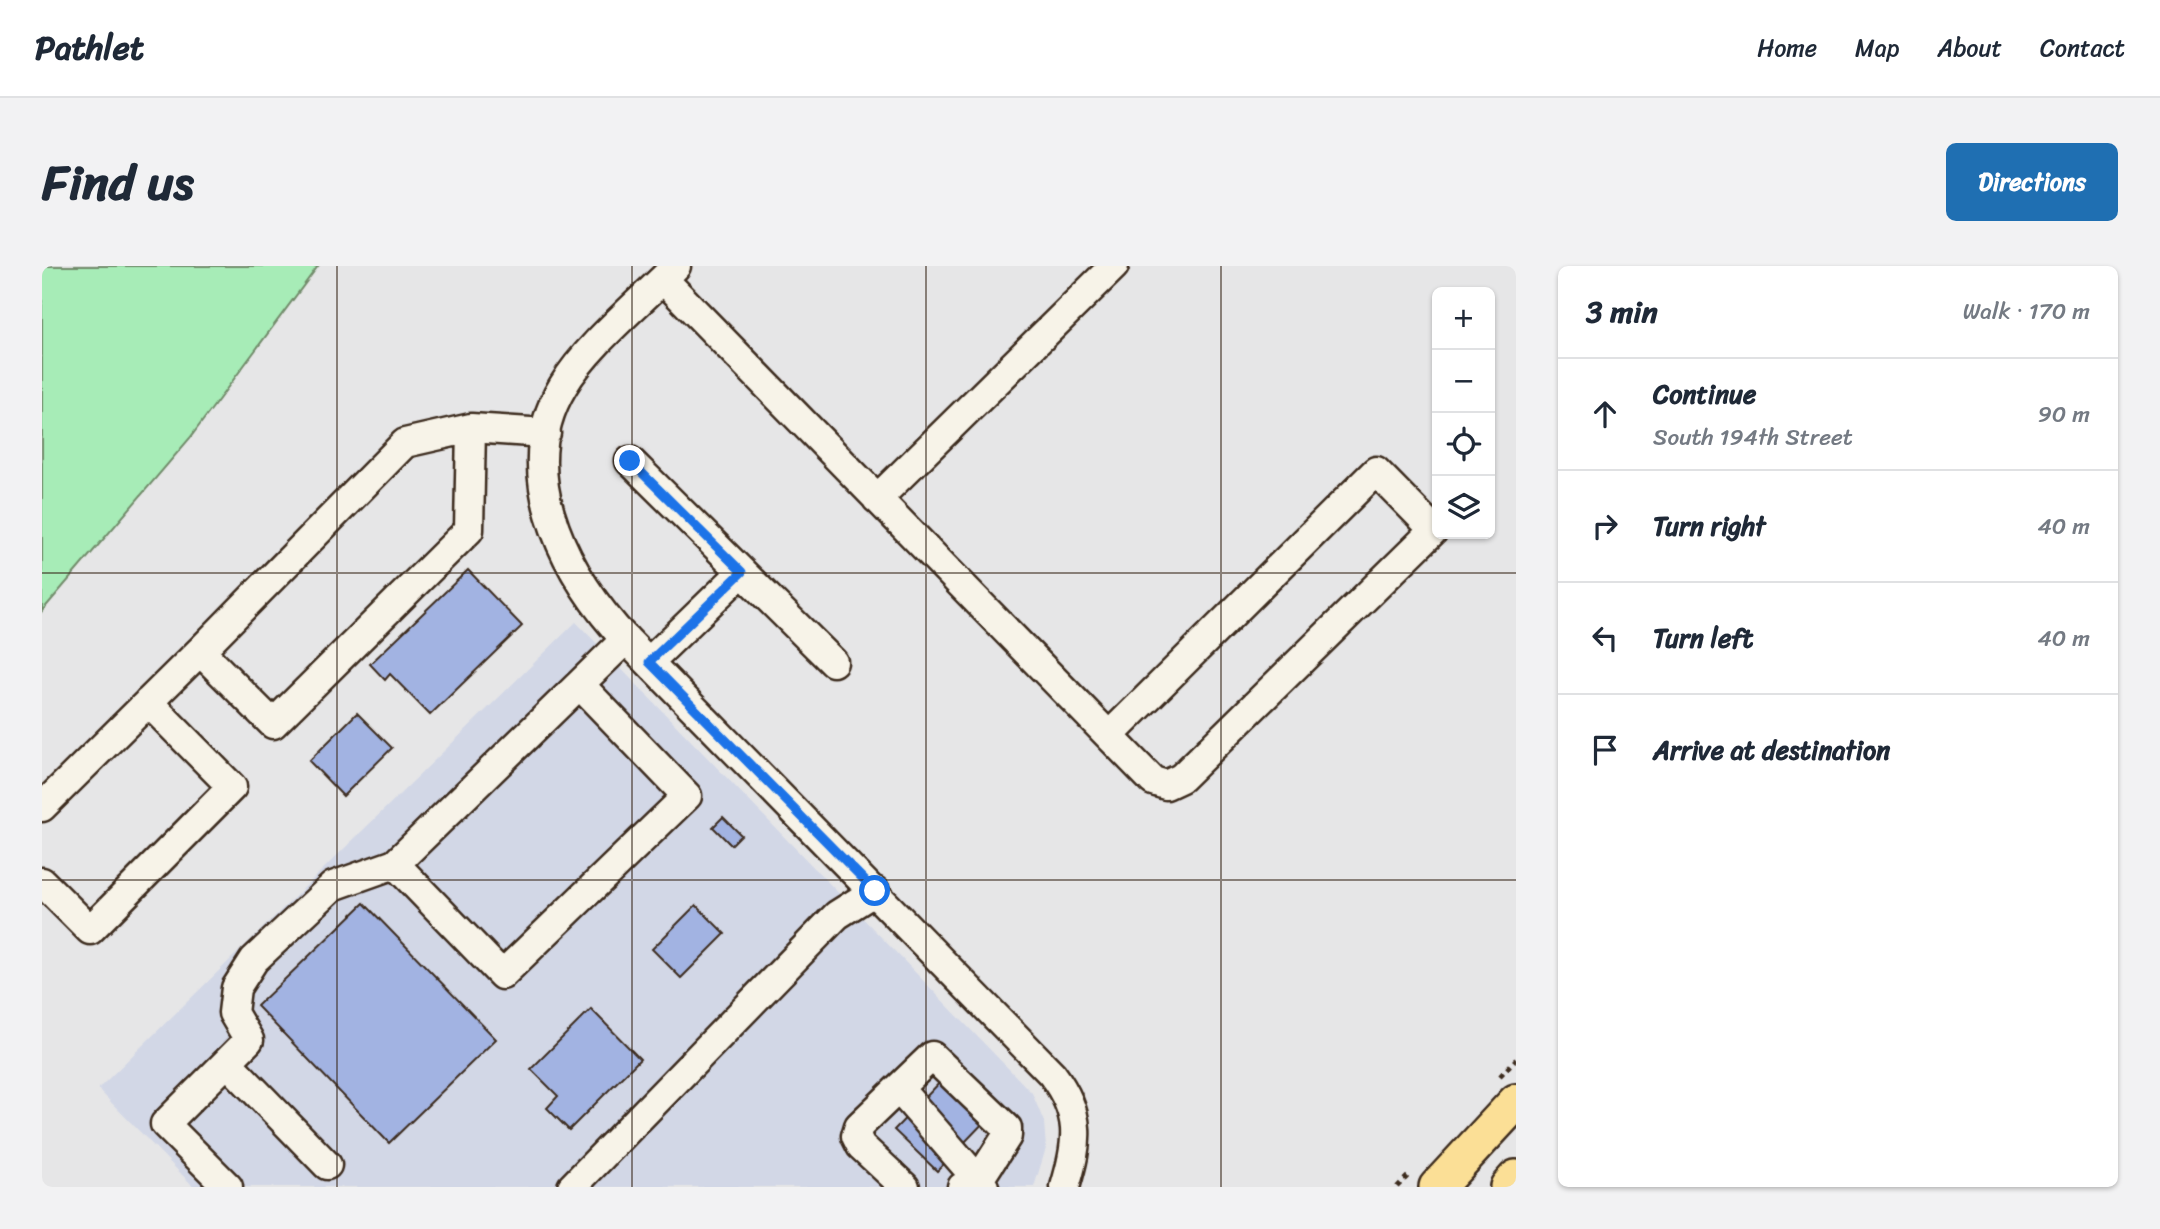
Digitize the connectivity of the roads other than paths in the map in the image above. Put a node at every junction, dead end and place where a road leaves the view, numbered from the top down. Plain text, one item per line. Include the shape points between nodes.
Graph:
1 (1114, 266) edge
2 (669, 273) edge
3 (471, 428) junction
4 (545, 433) junction
5 (630, 461) dead end
6 (877, 499) junction
7 (742, 572) junction
8 (626, 639) junction
9 (200, 650) junction
10 (649, 662) junction
11 (832, 662) dead end
12 (580, 685) junction
13 (148, 702) junction
14 (1109, 736) junction
15 (42, 807) edge
16 (395, 864) junction
17 (42, 882) edge
18 (875, 891) junction
19 (227, 1062) junction
20 (899, 1089) junction
21 (1516, 1102) edge
22 (327, 1165) dead end
23 (1516, 1178) edge
24 (975, 1184) edge
25 (228, 1187) edge
26 (572, 1187) edge
27 (905, 1187) edge
28 (1065, 1187) edge
29 (1437, 1187) edge
30 (1508, 1187) edge

1 - 6 street
2 - 4 street via 577,366 562,387
2 - 6 street
3 - 4 street
3 - 9 street via 405,443
3 - 9 street via 469,530 273,724
4 - 8 street via 544,484 559,544 597,607
5 - 7 street
6 - 14 street
7 - 10 street
7 - 11 street
8 - 10 street
8 - 12 street
9 - 13 street
10 - 18 street
12 - 16 street
12 - 16 street via 687,796 502,975
13 - 15 street
13 - 17 street via 232,787 90,930
14 - 14 street via 1153,781 1166,785 1181,778 1434,530 1376,471
16 - 19 street via 333,886 254,960 236,988 233,1013 249,1040
18 - 26 street via 838,915
18 - 28 street via 1066,1093 1076,1152
19 - 22 street
19 - 25 street via 165,1124
20 - 24 street
20 - 24 street via 932,1056 1004,1124 1007,1136
20 - 27 street via 859,1126 856,1136
21 - 29 main road
23 - 30 main road

